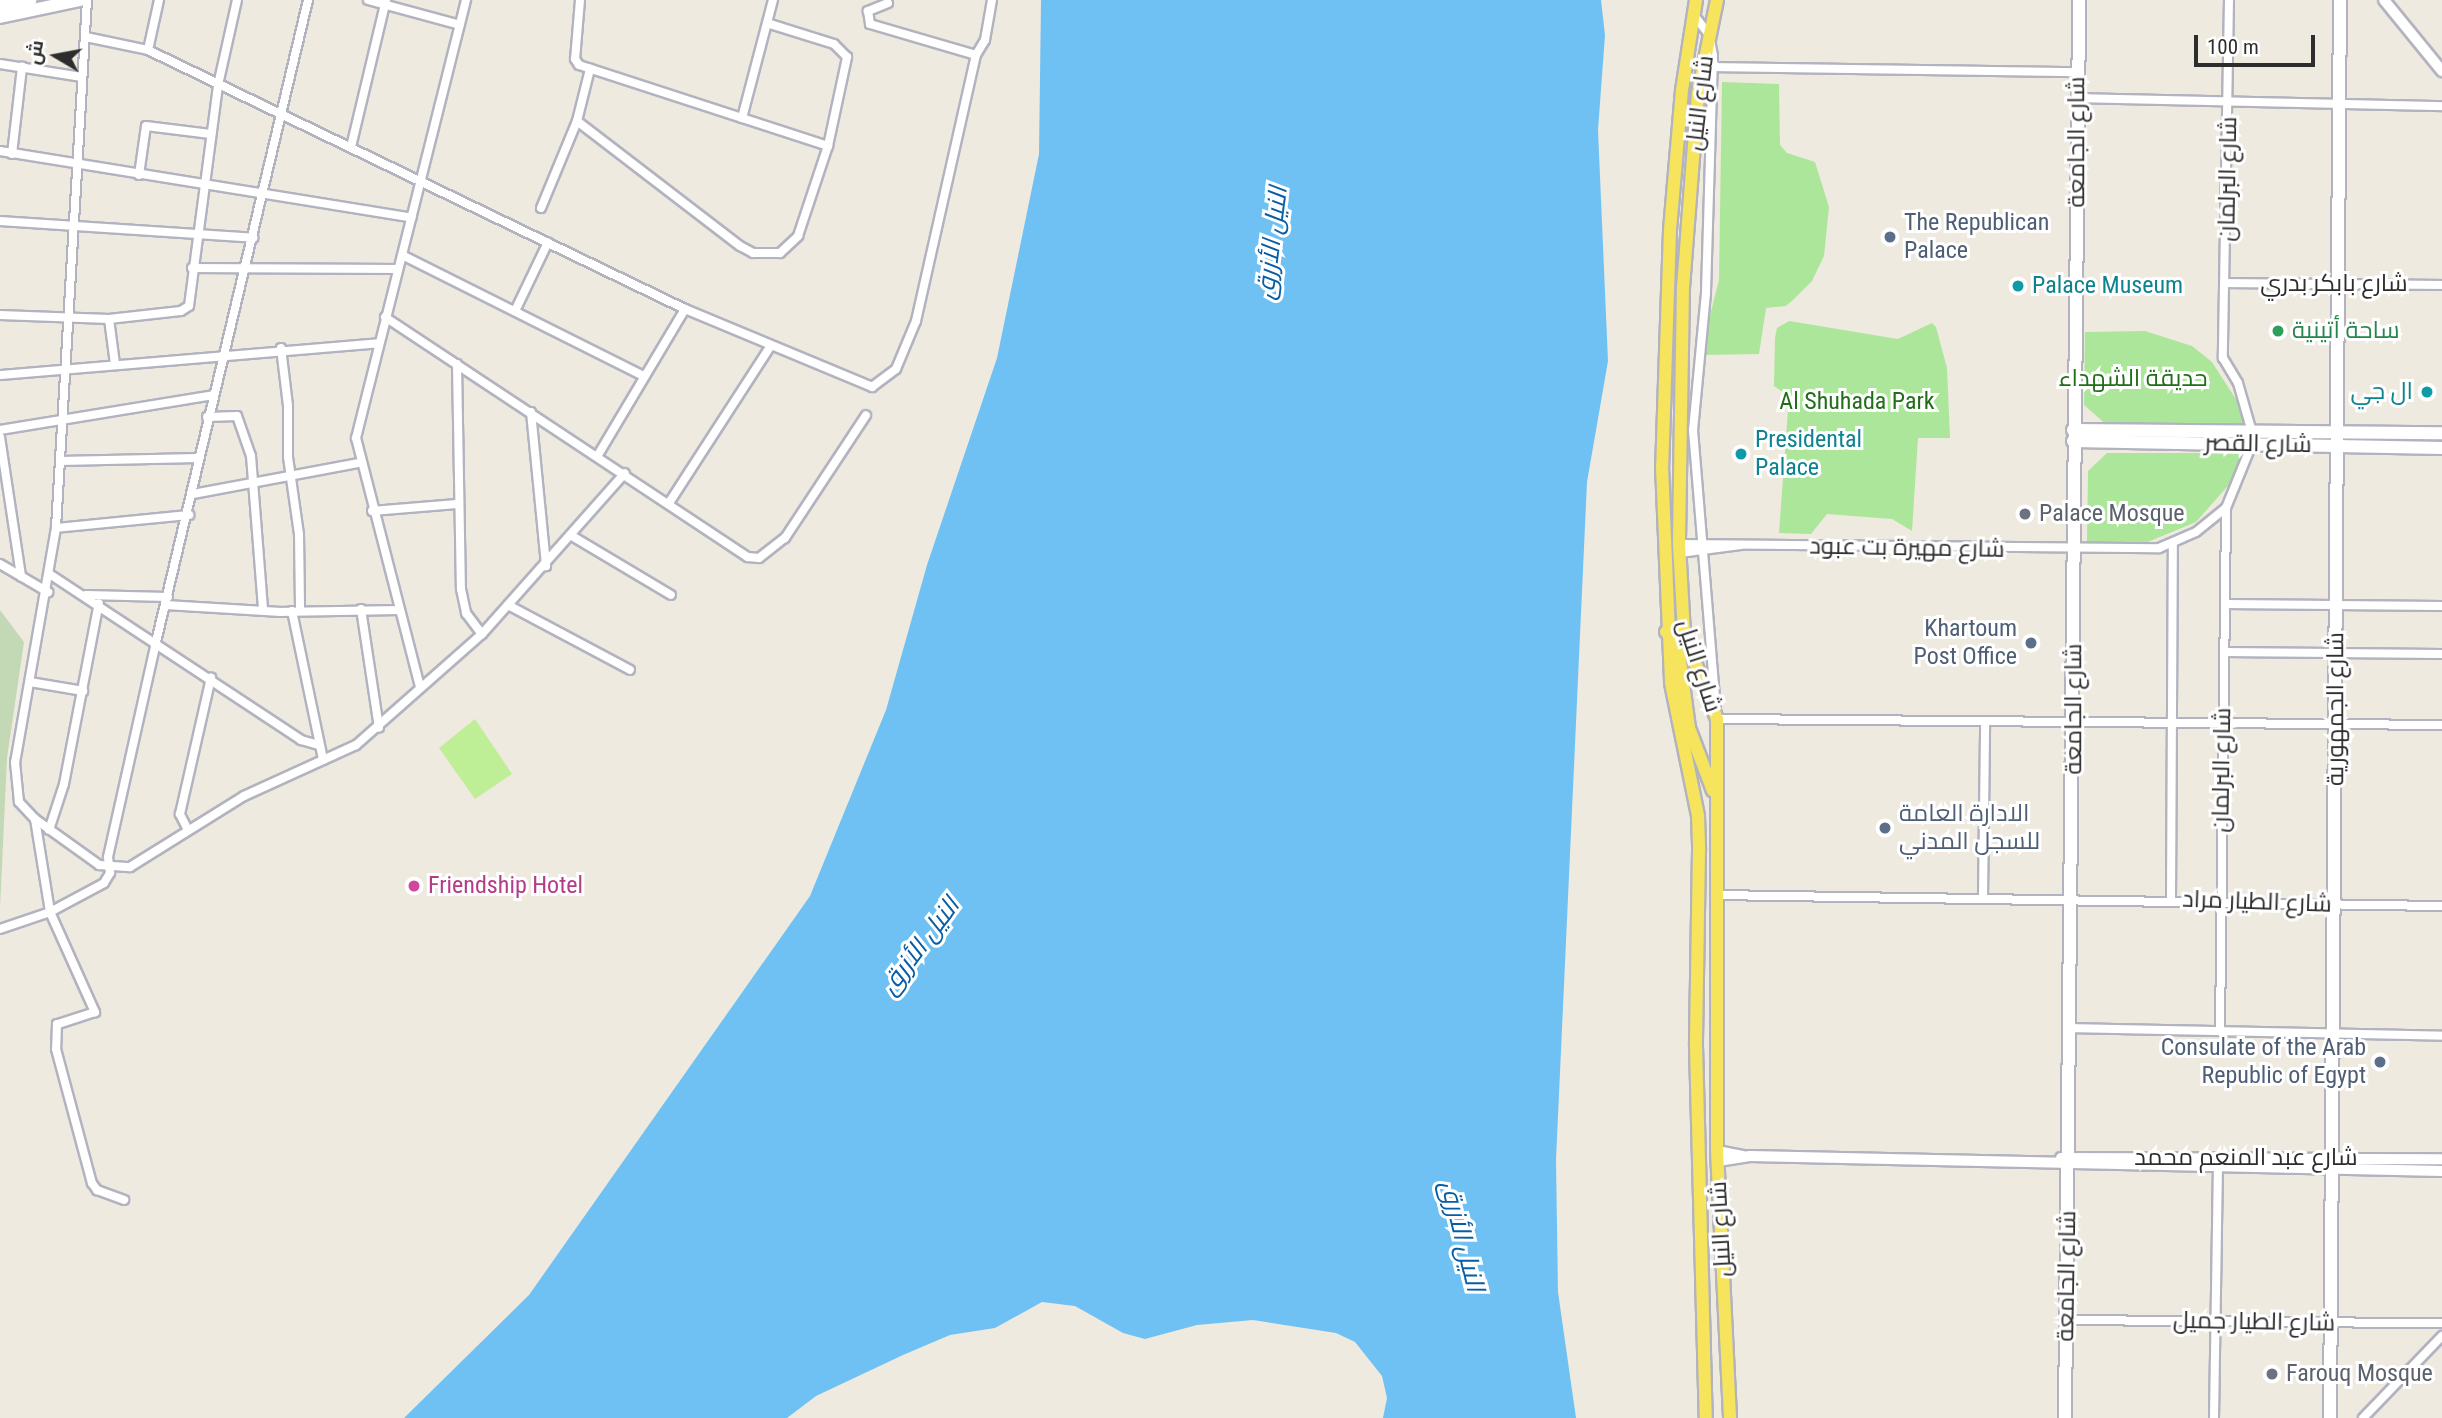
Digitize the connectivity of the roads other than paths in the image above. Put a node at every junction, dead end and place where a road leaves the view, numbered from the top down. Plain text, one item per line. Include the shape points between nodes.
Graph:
1 (30, 0) edge
2 (80, 0) edge
3 (87, 0) edge
4 (159, 0) edge
5 (237, 0) edge
6 (308, 0) edge
7 (368, 0) edge
8 (466, 0) edge
9 (580, 0) edge
10 (773, 0) edge
11 (992, 0) edge
12 (1696, 0) edge
13 (1717, 0) edge
14 (2079, 0) edge
15 (2229, 0) edge
16 (2340, 0) edge
17 (2384, 0) edge
18 (385, 2) edge
19 (888, 3) dead end
20 (0, 6) edge
21 (1694, 15) junction
22 (0, 17) edge
23 (767, 23) junction
24 (460, 24) junction
25 (1709, 35) junction
26 (86, 37) junction
27 (148, 50) junction
28 (976, 55) junction
29 (1686, 56) junction
30 (0, 64) edge
31 (22, 66) junction
32 (1708, 66) junction
33 (590, 69) junction
34 (2442, 71) edge
35 (2077, 72) junction
36 (82, 77) junction
37 (218, 85) junction
38 (2077, 98) junction
39 (2229, 101) junction
40 (2341, 103) junction
41 (2442, 106) edge
42 (281, 113) junction
43 (742, 118) junction
44 (577, 121) junction
45 (211, 134) junction
46 (828, 146) junction
47 (351, 147) junction
48 (0, 151) edge
49 (12, 154) junction
50 (77, 165) junction
51 (139, 174) junction
52 (421, 184) junction
53 (205, 185) junction
54 (263, 193) junction
55 (541, 208) dead end
56 (412, 218) junction
57 (0, 221) edge
58 (76, 224) junction
59 (196, 231) junction
60 (253, 238) junction
61 (548, 242) junction
62 (402, 255) junction
63 (245, 265) junction
64 (192, 268) junction
65 (398, 269) junction
66 (2226, 283) junction
67 (2340, 284) junction
68 (2442, 285) edge
69 (685, 309) junction
70 (515, 311) junction
71 (0, 315) edge
72 (385, 317) junction
73 (69, 319) junction
74 (108, 319) junction
75 (378, 343) junction
76 (770, 347) junction
77 (281, 348) junction
78 (223, 354) junction
79 (115, 364) junction
80 (457, 364) junction
81 (65, 368) junction
82 (0, 375) edge
83 (644, 376) junction
84 (213, 395) junction
85 (531, 412) junction
86 (866, 415) dead end
87 (62, 416) junction
88 (207, 417) junction
89 (0, 430) edge
90 (2338, 431) junction
91 (2442, 433) edge
92 (2073, 435) junction
93 (0, 437) edge
94 (2252, 438) junction
95 (2338, 445) junction
96 (2442, 448) edge
97 (598, 455) junction
98 (198, 458) junction
99 (60, 461) junction
100 (359, 463) junction
101 (625, 473) junction
102 (291, 475) junction
103 (253, 485) junction
104 (193, 494) junction
105 (668, 503) junction
106 (457, 504) junction
107 (2226, 508) junction
108 (372, 511) junction
109 (189, 515) junction
110 (56, 527) junction
111 (572, 536) junction
112 (1702, 542) junction
113 (2173, 543) junction
114 (1740, 545) junction
115 (1680, 549) junction
116 (1663, 550) junction
117 (2075, 550) junction
118 (1703, 554) junction
119 (0, 564) edge
120 (545, 566) junction
121 (51, 575) junction
122 (21, 576) junction
123 (48, 592) junction
124 (86, 594) junction
125 (671, 595) dead end
126 (167, 601) junction
127 (99, 603) junction
128 (2336, 603) junction
129 (2225, 604) junction
130 (508, 605) junction
131 (2442, 606) edge
132 (263, 610) junction
133 (296, 610) junction
134 (361, 610) junction
135 (397, 610) junction
136 (1666, 632) junction
137 (482, 634) junction
138 (156, 642) junction
139 (2224, 652) junction
140 (2336, 653) junction
141 (2442, 654) edge
142 (630, 670) dead end
143 (211, 677) junction
144 (30, 682) junction
145 (420, 687) junction
146 (83, 691) junction
147 (1717, 719) junction
148 (1985, 724) junction
149 (2075, 724) junction
150 (2223, 724) junction
151 (2442, 724) edge
152 (2172, 725) junction
153 (2336, 726) junction
154 (379, 728) junction
155 (318, 745) junction
156 (323, 760) junction
157 (1716, 801) junction
158 (35, 819) junction
159 (49, 830) junction
160 (188, 830) junction
161 (110, 868) junction
162 (1716, 895) junction
163 (1983, 897) junction
164 (2072, 898) junction
165 (2171, 900) junction
166 (2220, 901) junction
167 (2336, 904) junction
168 (2442, 906) edge
169 (50, 912) junction
170 (0, 929) edge
171 (2071, 1028) junction
172 (2220, 1031) junction
173 (2334, 1031) junction
174 (1696, 1037) junction
175 (2442, 1037) edge
176 (1716, 1043) junction
177 (1718, 1156) junction
178 (2442, 1159) edge
179 (2069, 1161) junction
180 (2218, 1163) junction
181 (2331, 1164) junction
182 (2442, 1171) edge
183 (124, 1200) dead end
184 (2067, 1320) junction
185 (2214, 1321) junction
186 (2332, 1323) junction
187 (2442, 1323) edge
188 (2442, 1336) edge
189 (1706, 1418) edge
190 (1730, 1418) edge
191 (2065, 1418) edge
192 (2214, 1418) edge
193 (2330, 1418) edge
194 (2363, 1418) edge

1 - 20 main road
2 - 22 main road
3 - 26 street
4 - 27 street
5 - 37 street
6 - 42 street
7 - 18 street
8 - 24 street
9 - 33 street via 576,62
10 - 23 street
11 - 28 street via 985,40
12 - 21 main road, شارع النيل
13 - 25 main road, شارع النيل
14 - 35 main road, شارع الجامعة
15 - 39 street, شارع البرلمان
16 - 40 main road, شارع الجمهورية
17 - 34 street
18 - 24 street
18 - 47 street
19 - 28 street via 868,11 870,24
21 - 25 street
21 - 29 main road, شارع النيل
23 - 43 street
23 - 46 street via 834,44 847,57
24 - 52 street
25 - 32 main road, شارع النيل
26 - 27 street
26 - 36 street
27 - 37 street
28 - 76 street via 941,226 916,321 896,369 872,387
29 - 32 main road
29 - 116 main road, شارع النيل via 1667,287
30 - 31 street
31 - 36 street
31 - 49 street
32 - 35 street
32 - 112 street via 1706,293 1693,394
32 - 115 main road, شارع النيل via 1679,350
33 - 43 street
33 - 44 street
35 - 38 main road, شارع الجامعة
36 - 50 street
37 - 42 street
37 - 45 street
38 - 39 street
38 - 92 main road, شارع الجامعة
39 - 40 street
39 - 66 street, شارع البرلمان
40 - 41 street
40 - 67 main road, شارع الجمهورية
42 - 47 street
42 - 54 street
43 - 46 street
44 - 46 street via 740,246 767,255 791,247 798,236
44 - 55 street
45 - 51 street via 146,125
45 - 53 street
47 - 52 street
48 - 49 street
49 - 50 street
50 - 51 street
50 - 58 street
51 - 53 street
52 - 56 street
52 - 61 street
53 - 54 street
53 - 59 street
54 - 56 street
54 - 60 street
56 - 62 street
57 - 58 street
58 - 59 street
58 - 73 street
59 - 60 street
59 - 64 street
60 - 63 street
61 - 69 street
61 - 70 street
62 - 65 street
62 - 70 street
63 - 64 street
63 - 65 street
63 - 78 street
64 - 74 street via 189,306 181,311
65 - 72 street
66 - 67 street, شارع بابكر بدري
66 - 94 street, شارع البرلمان via 2223,358 2238,383
67 - 68 street, شارع بابكر بدري
67 - 90 main road, شارع الجمهورية
69 - 76 street
69 - 83 street
70 - 83 street
71 - 73 street
72 - 75 street
72 - 80 street
73 - 74 street
73 - 81 street
74 - 79 street
75 - 77 street
75 - 100 street via 356,439
76 - 105 street
77 - 78 street
77 - 102 street
78 - 79 street
78 - 84 street
79 - 81 street
80 - 85 street
80 - 106 street
81 - 82 street
81 - 87 street
83 - 97 street
84 - 87 street
84 - 88 street
85 - 97 street
85 - 120 street
86 - 105 street via 799,521 759,558 739,553
87 - 89 street
87 - 99 street
88 - 98 street
88 - 103 street via 237,416 251,456
90 - 91 main road, شارع القصر
90 - 94 main road, شارع القصر
90 - 95 main road, شارع الجمهورية
92 - 94 main road, شارع القصر
92 - 117 main road, شارع الجامعة
93 - 122 street
94 - 95 main road, شارع القصر
94 - 107 street via 2244,474
95 - 96 main road, شارع القصر
95 - 128 main road, شارع الجمهورية
97 - 101 street
98 - 99 street
98 - 104 street
99 - 110 street
100 - 102 street
100 - 108 street
101 - 105 street
101 - 111 street
102 - 103 street
102 - 133 street
103 - 104 street
103 - 132 street
104 - 109 street
106 - 108 street
106 - 137 street via 462,603
107 - 113 street
107 - 129 street, شارع البرلمان
108 - 135 street
109 - 110 street
109 - 126 street
110 - 121 street
111 - 120 street
111 - 125 street
112 - 114 street
112 - 115 street
112 - 118 street
113 - 117 street, شارع مهيرة بت عبود via 2142,550
113 - 152 street
114 - 117 street, شارع مهيرة بت عبود
114 - 118 street
115 - 116 main road
115 - 118 street
115 - 147 main road, شارع النيل via 1684,634
116 - 136 main road, شارع النيل
117 - 149 main road, شارع الجامعة
118 - 147 street
119 - 122 street
120 - 130 street
121 - 123 street
121 - 124 street
122 - 123 street
123 - 144 street
124 - 126 street
124 - 127 street
126 - 132 street
126 - 138 street
127 - 138 street
127 - 146 street
128 - 129 street
128 - 131 street
128 - 140 main road, شارع الجمهورية
129 - 139 street, شارع البرلمان
130 - 137 street
130 - 142 street
132 - 133 street
133 - 134 street
133 - 155 street
134 - 135 street
134 - 154 street
135 - 145 street
136 - 157 main road via 1677,639 1689,728
136 - 174 main road, شارع النيل via 1674,711 1698,816
137 - 145 street
138 - 143 street
138 - 161 street
139 - 140 street
139 - 150 street, شارع البرلمان
140 - 141 street
140 - 153 main road, شارع الجمهورية
143 - 155 street via 302,740
143 - 160 street via 180,814
144 - 146 street
144 - 158 street via 14,778 19,802
145 - 154 street
146 - 159 street via 61,799
147 - 148 street
147 - 157 main road, شارع النيل
148 - 149 street
148 - 163 street
149 - 152 street
149 - 164 main road, شارع الجامعة
150 - 152 street
150 - 153 street
150 - 166 street, شارع البرلمان
151 - 153 street
152 - 165 street
153 - 167 main road, شارع الجمهورية
154 - 156 street
155 - 156 street
156 - 160 street via 244,796
157 - 162 main road, شارع النيل
158 - 159 street
158 - 169 street
159 - 161 street
160 - 161 street via 139,863
161 - 169 street via 104,883
162 - 163 street, شارع الطيار مراد
162 - 176 main road, شارع النيل
163 - 164 street, شارع الطيار مراد
164 - 165 street, شارع الطيار مراد
164 - 171 main road, شارع الجامعة
165 - 166 street, شارع الطيار مراد
166 - 167 street, شارع الطيار مراد
166 - 172 street, شارع البرلمان
167 - 168 street, شارع الطيار مراد
167 - 173 main road, شارع الجمهورية
169 - 170 street
169 - 183 street via 95,1012 57,1024 56,1049 92,1183 97,1190
171 - 172 street
171 - 179 main road, شارع الجامعة
172 - 173 street
173 - 175 street
173 - 181 main road, شارع الجمهورية
174 - 176 main road via 1707,1032
174 - 189 main road, شارع النيل
176 - 177 main road, شارع النيل
177 - 179 street, شارع عبد المنعم محمد
177 - 190 main road, شارع النيل
178 - 181 street, شارع عبد المنعم محمد
179 - 180 street, شارع عبد المنعم محمد
179 - 184 main road, شارع الجامعة
180 - 181 street, شارع عبد المنعم محمد
180 - 185 street
181 - 182 street, شارع عبد المنعم محمد
181 - 186 main road, شارع الجمهورية
184 - 185 street, شارع الطيار جميل
184 - 191 main road, شارع الجامعة
185 - 186 street, شارع الطيار جميل
185 - 192 street
186 - 187 street, شارع الطيار جميل
186 - 193 main road, شارع الجمهورية
188 - 194 street

